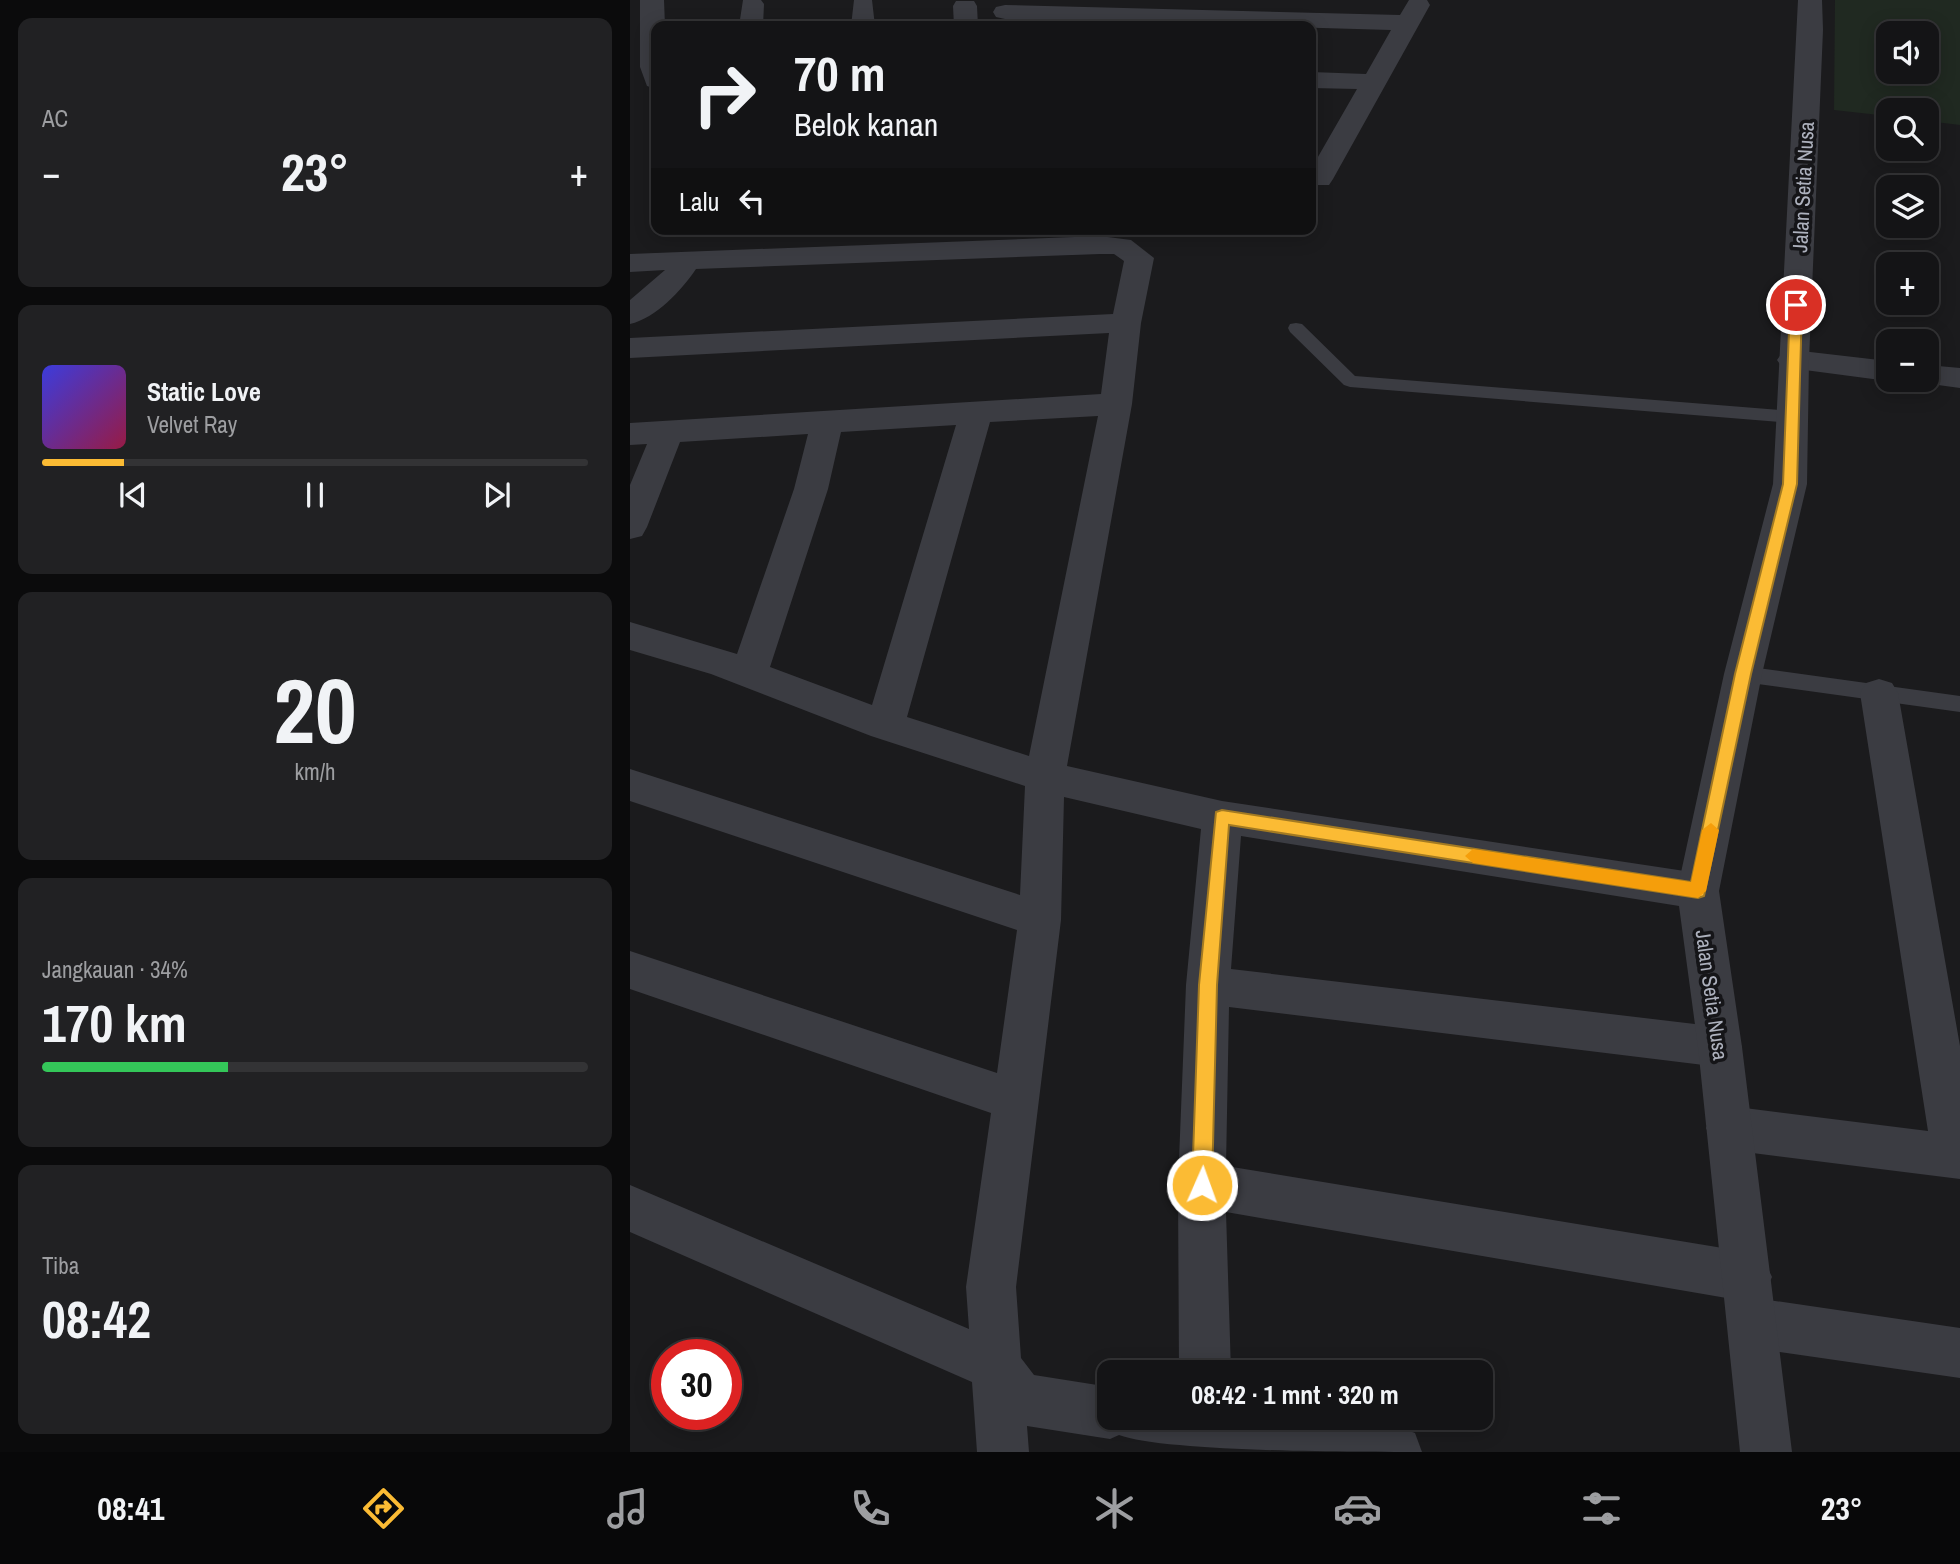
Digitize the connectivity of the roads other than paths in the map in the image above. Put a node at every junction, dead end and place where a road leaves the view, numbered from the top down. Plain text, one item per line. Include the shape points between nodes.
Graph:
1 (652, 0) edge
2 (1810, 0) edge
3 (1415, 11) edge
4 (1006, 13) edge
5 (651, 21) edge
6 (651, 24) edge
7 (649, 71) edge
8 (1316, 80) edge
9 (1374, 82) junction
10 (1316, 141) edge
11 (1340, 142) junction
12 (1319, 179) dead end
13 (1140, 244) edge
14 (687, 261) junction
15 (630, 263) edge
16 (630, 315) edge
17 (1126, 323) junction
18 (1296, 328) dead end
19 (630, 348) edge
20 (1793, 360) junction
21 (1876, 369) edge
22 (1939, 376) edge
23 (1960, 378) edge
24 (1116, 404) junction
25 (976, 413) junction
26 (1792, 417) junction
27 (827, 422) junction
28 (667, 432) junction
29 (630, 434) edge
30 (630, 527) edge
31 (630, 636) edge
32 (749, 673) junction
33 (1743, 674) junction
34 (1880, 693) junction
35 (1960, 704) edge
36 (886, 725) junction
37 (1045, 777) junction
38 (630, 785) edge
39 (1222, 817) junction
40 (1698, 891) junction
41 (1040, 920) junction
42 (630, 970) edge
43 (1208, 985) junction
44 (1720, 1047) junction
45 (1016, 1100) junction
46 (1729, 1128) junction
47 (1958, 1157) edge
48 (1202, 1185) junction
49 (630, 1208) edge
50 (1749, 1300) junction
51 (1960, 1353) edge
52 (1205, 1360) edge
53 (996, 1367) junction
54 (1097, 1411) edge
55 (1256, 1430) edge
56 (1003, 1452) edge
57 (1396, 1452) edge
58 (1766, 1452) edge

1 - 5 street
2 - 20 street, Jalan Setia Nusa
3 - 4 street
3 - 9 street
6 - 7 street
8 - 9 street
9 - 11 street
10 - 11 street
11 - 12 street
13 - 14 street
13 - 17 street
14 - 15 street
14 - 16 street via 673,281
17 - 19 street
17 - 24 street
18 - 26 lane via 1350,381
20 - 21 street
20 - 26 street, Jalan Setia Nusa
22 - 23 street
24 - 25 street
24 - 37 street
25 - 27 street
25 - 36 street
26 - 33 street, Jalan Setia Nusa via 1790,484
27 - 28 street
27 - 32 street via 811,489
28 - 29 street
28 - 30 street
31 - 32 street
32 - 36 street
33 - 34 lane
33 - 40 street, Jalan Setia Nusa
34 - 35 lane
34 - 47 street
36 - 37 street
37 - 39 street
37 - 41 street
38 - 41 street
39 - 40 street
39 - 43 street
40 - 44 street, Jalan Setia Nusa
41 - 45 street
42 - 45 street
43 - 44 street
43 - 48 street
44 - 46 street, Jalan Setia Nusa
45 - 53 street via 991,1287
46 - 47 street
46 - 50 street, Jalan Setia Nusa
48 - 50 street
48 - 52 street
49 - 53 street
50 - 51 street
50 - 58 street, Jalan Setia Nusa
53 - 54 street via 1020,1399
53 - 56 street
55 - 57 street

